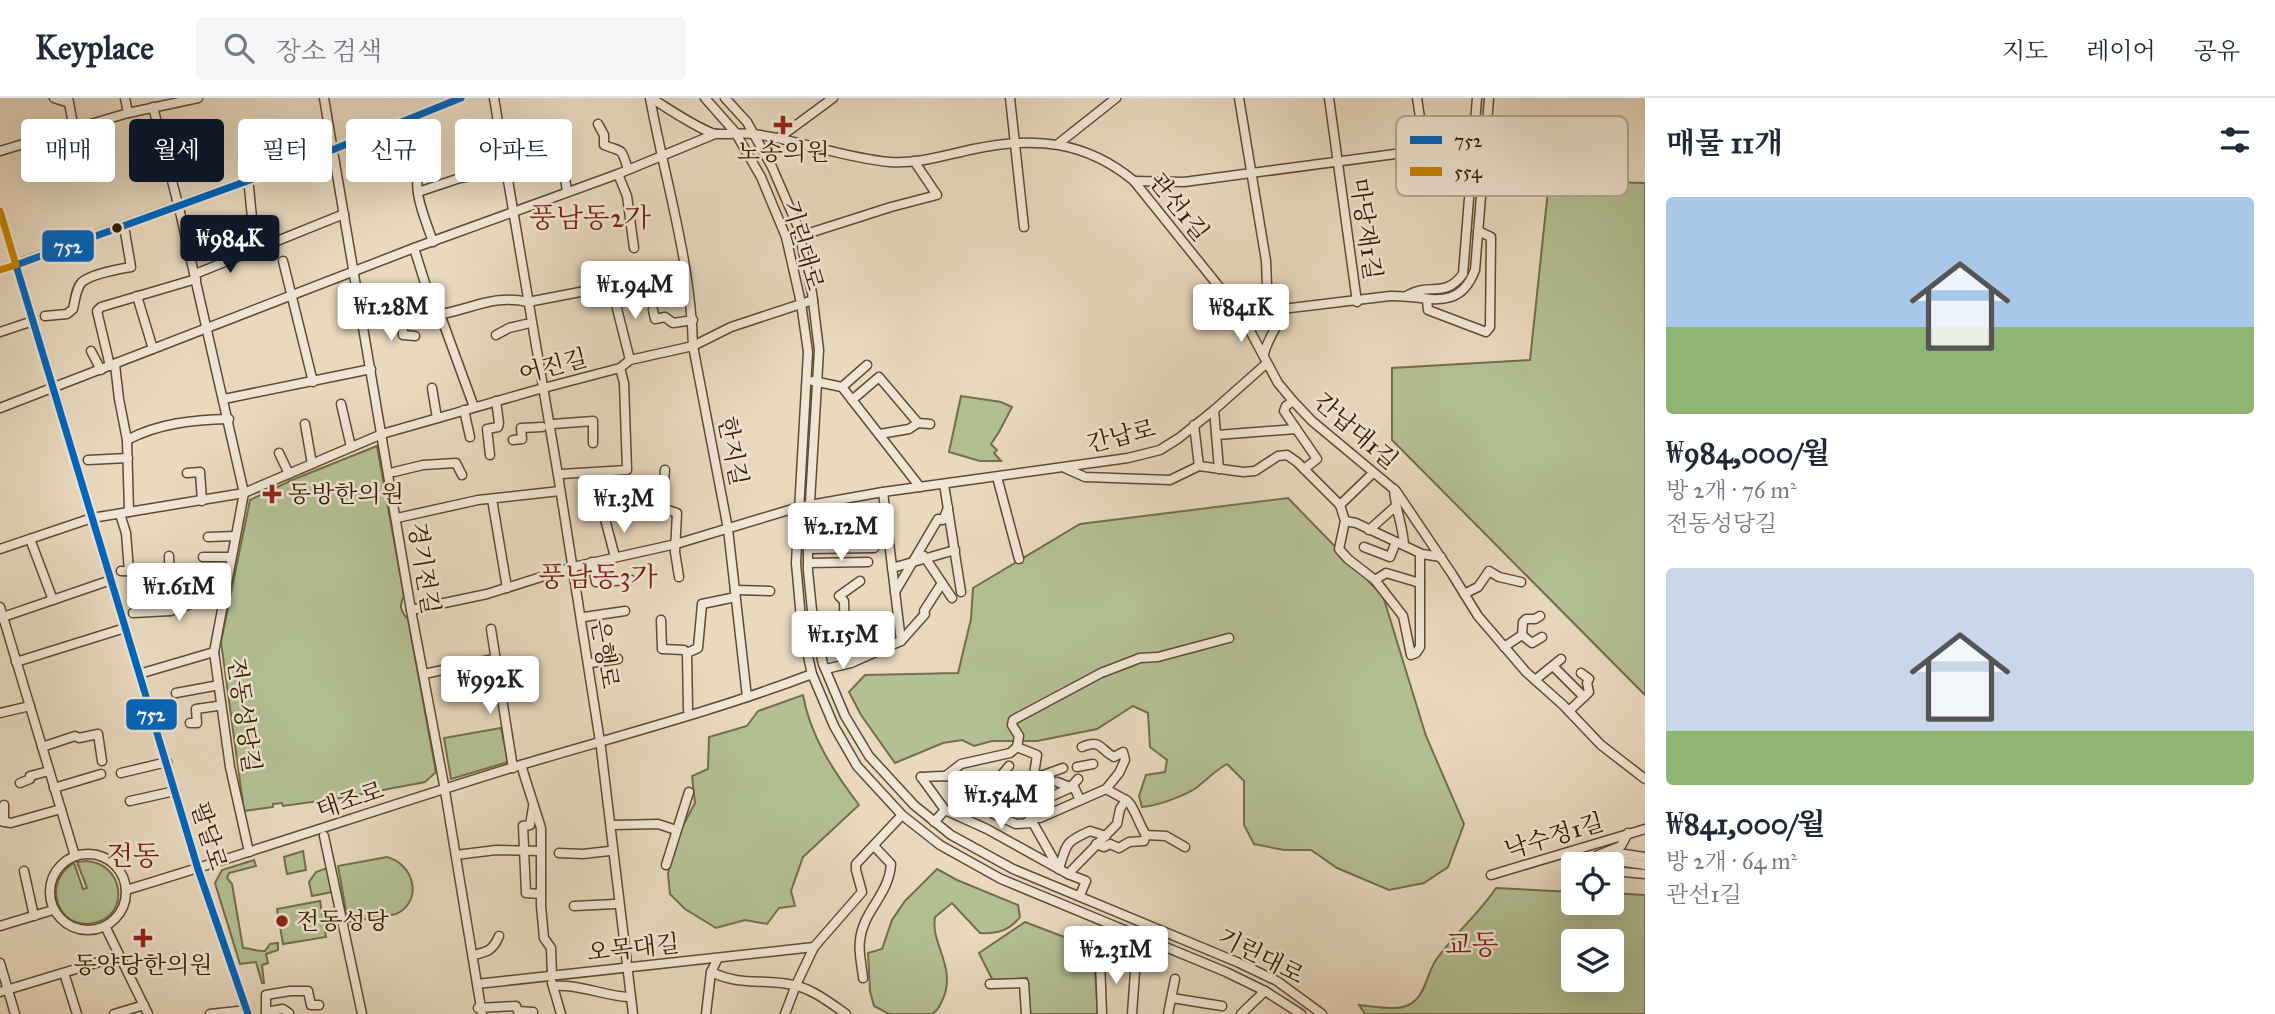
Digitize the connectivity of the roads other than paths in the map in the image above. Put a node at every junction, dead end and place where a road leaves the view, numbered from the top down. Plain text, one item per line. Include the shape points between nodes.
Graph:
1 (54, 98) edge
2 (125, 98) edge
3 (324, 98) edge
4 (461, 98) edge
5 (494, 98) edge
6 (651, 98) edge
7 (705, 98) edge
8 (725, 98) edge
9 (833, 98) edge
10 (1010, 98) edge
11 (1116, 98) edge
12 (1329, 98) edge
13 (1417, 98) edge
14 (1477, 98) edge
15 (1489, 98) edge
16 (194, 99) edge
17 (1239, 99) edge
18 (69, 100) edge
19 (153, 107) junction
20 (128, 113) junction
21 (1420, 116) edge
22 (1475, 116) edge
23 (1488, 116) edge
24 (72, 119) edge
25 (108, 119) edge
26 (327, 119) edge
27 (598, 124) dead end
28 (735, 132) junction
29 (715, 134) junction
30 (753, 134) junction
31 (780, 137) junction
32 (1014, 142) junction
33 (21, 144) edge
34 (1058, 144) junction
35 (0, 150) edge
36 (332, 150) joint
37 (1396, 154) edge
38 (661, 157) junction
39 (914, 162) junction
40 (1338, 163) junction
41 (628, 169) junction
42 (1251, 172) junction
43 (618, 174) junction
44 (455, 180) edge
45 (1134, 181) junction
46 (244, 182) edge
47 (418, 182) edge
48 (566, 182) edge
49 (249, 187) dead end
50 (567, 191) junction
51 (418, 192) junction
52 (1469, 196) edge
53 (1481, 196) edge
54 (179, 206) junction
55 (0, 211) edge
56 (513, 212) junction
57 (344, 214) junction
58 (1024, 227) dead end
59 (1478, 230) junction
60 (125, 232) dead end
61 (800, 236) junction
62 (433, 242) junction
63 (414, 248) junction
64 (634, 248) dead end
65 (255, 249) junction
66 (283, 261) dead end
67 (16, 265) junction
68 (0, 271) edge
69 (354, 271) junction
70 (195, 277) junction
71 (685, 278) junction
72 (631, 280) dead end
73 (290, 295) junction
74 (1408, 295) junction
75 (136, 296) junction
76 (813, 300) junction
77 (1427, 300) junction
78 (528, 302) junction
79 (1357, 302) junction
80 (801, 303) junction
81 (1284, 309) junction
82 (653, 310) dead end
83 (1268, 310) junction
84 (440, 314) junction
85 (1241, 314) junction
86 (46, 316) dead end
87 (403, 318) junction
88 (692, 320) junction
89 (33, 321) junction
90 (363, 321) junction
91 (526, 324) dead end
92 (208, 328) junction
93 (0, 332) edge
94 (496, 335) dead end
95 (415, 336) dead end
96 (693, 346) junction
97 (153, 349) junction
98 (91, 351) dead end
99 (1265, 358) junction
100 (630, 360) junction
101 (113, 365) junction
102 (867, 365) dead end
103 (620, 368) junction
104 (371, 369) junction
105 (101, 370) junction
106 (807, 381) junction
107 (818, 381) junction
108 (313, 382) junction
109 (842, 387) junction
110 (53, 388) junction
111 (432, 388) dead end
112 (542, 388) junction
113 (224, 399) junction
114 (852, 400) junction
115 (496, 401) junction
116 (1293, 401) junction
117 (341, 404) dead end
118 (474, 407) junction
119 (0, 408) edge
120 (464, 410) junction
121 (1214, 410) junction
122 (437, 418) junction
123 (229, 419) junction
124 (918, 423) junction
125 (304, 424) dead end
126 (553, 424) dead end
127 (930, 424) dead end
128 (1194, 425) junction
129 (542, 427) dead end
130 (1296, 429) junction
131 (382, 434) junction
132 (880, 434) junction
133 (1217, 435) junction
134 (470, 437) dead end
135 (127, 440) junction
136 (513, 440) dead end
137 (593, 443) dead end
138 (351, 447) junction
139 (279, 453) dead end
140 (490, 455) dead end
141 (128, 458) junction
142 (88, 460) dead end
143 (312, 464) junction
144 (1199, 466) junction
145 (1065, 468) junction
146 (1220, 469) junction
147 (1304, 469) junction
148 (665, 470) dead end
149 (394, 472) dead end
150 (187, 473) dead end
151 (1373, 473) junction
152 (289, 474) junction
153 (561, 474) dead end
154 (462, 475) dead end
155 (997, 477) junction
156 (944, 484) junction
157 (920, 487) junction
158 (1394, 489) junction
159 (560, 491) junction
160 (883, 492) junction
161 (244, 493) junction
162 (492, 499) junction
163 (202, 501) junction
164 (810, 505) junction
165 (1340, 505) junction
166 (1395, 506) junction
167 (799, 507) junction
168 (948, 508) junction
169 (125, 513) junction
170 (92, 518) junction
171 (397, 518) junction
172 (605, 519) dead end
173 (1345, 521) junction
174 (728, 530) junction
175 (1369, 530) junction
176 (234, 536) dead end
177 (208, 537) dead end
178 (30, 539) junction
179 (676, 544) junction
180 (1400, 544) junction
181 (1364, 547) dead end
182 (874, 548) dead end
183 (0, 549) edge
184 (808, 549) junction
185 (920, 550) junction
186 (955, 550) junction
187 (1420, 554) junction
188 (169, 556) dead end
189 (229, 556) dead end
190 (203, 557) dead end
191 (615, 557) junction
192 (1441, 557) junction
193 (926, 559) junction
194 (1019, 559) dead end
195 (593, 562) junction
196 (868, 562) dead end
197 (913, 562) junction
198 (808, 563) junction
199 (573, 567) junction
200 (892, 568) junction
201 (171, 573) junction
202 (679, 577) dead end
203 (111, 580) junction
204 (631, 580) dead end
205 (1375, 580) junction
206 (860, 581) dead end
207 (1521, 582) dead end
208 (942, 583) junction
209 (1420, 583) junction
210 (507, 588) junction
211 (769, 590) dead end
212 (961, 592) dead end
213 (895, 593) junction
214 (733, 594) junction
215 (1464, 594) junction
216 (952, 598) dead end
217 (221, 599) dead end
218 (53, 600) junction
219 (0, 607) edge
220 (411, 610) junction
221 (170, 611) junction
222 (625, 611) dead end
223 (133, 613) dead end
224 (1540, 615) dead end
225 (584, 617) dead end
226 (2, 618) edge
227 (661, 620) dead end
228 (125, 628) junction
229 (491, 629) dead end
230 (1522, 635) junction
231 (1542, 637) dead end
232 (1229, 638) dead end
233 (901, 641) junction
234 (1504, 647) junction
235 (214, 652) junction
236 (687, 653) junction
237 (494, 659) junction
238 (618, 659) dead end
239 (1561, 659) dead end
240 (16, 662) junction
241 (591, 663) dead end
242 (851, 663) junction
243 (1553, 666) junction
244 (826, 669) junction
245 (1581, 673) dead end
246 (139, 674) junction
247 (424, 674) junction
248 (812, 674) junction
249 (1535, 680) junction
250 (214, 686) dead end
251 (176, 693) dead end
252 (1584, 696) junction
253 (747, 697) junction
254 (30, 706) junction
255 (217, 706) dead end
256 (688, 710) dead end
257 (1569, 711) junction
258 (0, 713) edge
259 (190, 723) dead end
260 (600, 742) junction
261 (42, 747) junction
262 (1017, 747) junction
263 (1082, 747) dead end
264 (102, 761) dead end
265 (167, 762) junction
266 (1093, 764) dead end
267 (517, 766) junction
268 (1009, 766) dead end
269 (1077, 767) dead end
270 (1063, 768) dead end
271 (49, 771) junction
272 (121, 773) dead end
273 (101, 774) dead end
274 (947, 775) junction
275 (1078, 779) dead end
276 (1645, 779) edge
277 (1057, 782) dead end
278 (20, 783) dead end
279 (983, 787) junction
280 (1071, 787) junction
281 (54, 788) junction
282 (445, 789) junction
283 (1106, 789) junction
284 (175, 791) junction
285 (689, 792) dead end
286 (1050, 797) dead end
287 (1080, 800) junction
288 (1126, 800) junction
289 (130, 801) dead end
290 (533, 801) junction
291 (4, 805) dead end
292 (61, 809) junction
293 (945, 810) junction
294 (994, 814) junction
295 (902, 815) junction
296 (2, 821) edge
297 (934, 822) junction
298 (1026, 823) junction
299 (614, 825) dead end
300 (987, 829) junction
301 (1645, 829) edge
302 (676, 830) junction
303 (1628, 833) junction
304 (1146, 835) junction
305 (324, 836) dead end
306 (1107, 836) junction
307 (1096, 844) junction
308 (874, 846) junction
309 (1185, 847) dead end
310 (1617, 848) junction
311 (524, 850) junction
312 (540, 851) junction
313 (608, 851) dead end
314 (249, 852) junction
315 (1603, 852) edge
316 (559, 853) dead end
317 (456, 855) junction
318 (75, 856) junction
319 (1645, 857) edge
320 (1624, 863) edge
321 (666, 865) dead end
322 (1645, 865) edge
323 (198, 869) junction
324 (24, 871) dead end
325 (1063, 872) junction
326 (1624, 872) edge
327 (1645, 874) edge
328 (1491, 875) dead end
329 (126, 890) junction
330 (541, 894) junction
331 (1080, 895) junction
332 (615, 904) dead end
333 (574, 906) dead end
334 (53, 910) junction
335 (34, 916) junction
336 (0, 926) edge
337 (105, 926) junction
338 (499, 936) dead end
339 (814, 947) junction
340 (473, 955) junction
341 (119, 956) junction
342 (718, 958) junction
343 (1100, 959) dead end
344 (0, 963) edge
345 (626, 968) junction
346 (711, 972) junction
347 (1135, 972) dead end
348 (64, 973) junction
349 (863, 978) dead end
350 (551, 979) junction
351 (1175, 979) dead end
352 (477, 984) junction
353 (990, 984) dead end
354 (796, 985) junction
355 (4, 991) edge
356 (1265, 991) junction
357 (626, 997) dead end
358 (1172, 998) junction
359 (144, 1005) junction
360 (319, 1005) dead end
361 (1222, 1006) dead end
362 (479, 1010) edge
363 (248, 1012) edge
364 (533, 1012) dead end
365 (266, 1013) edge
366 (289, 1013) edge
367 (15, 1014) edge
368 (77, 1014) edge
369 (114, 1014) edge
370 (148, 1014) edge
371 (210, 1014) edge
372 (362, 1014) edge
373 (561, 1014) edge
374 (633, 1014) edge
375 (706, 1014) edge
376 (785, 1014) edge
377 (846, 1014) edge
378 (1026, 1014) edge
379 (1102, 1014) edge
380 (1132, 1014) edge
381 (1168, 1014) edge
382 (1241, 1014) edge
383 (1301, 1014) edge
384 (1322, 1014) edge

1 - 18 street
2 - 20 street
3 - 26 street, 경기전길
4 - 36 street
5 - 56 street, 은행로
6 - 29 street
6 - 38 street, 한지길
7 - 28 street, 기린대로
8 - 30 street, 기린대로
9 - 31 street
10 - 32 street
11 - 34 street
12 - 40 street, 마당재1길
13 - 21 street
14 - 22 street
15 - 23 street
16 - 19 street
17 - 42 street
18 - 24 street
19 - 20 street
19 - 54 street, 전동성당길
20 - 25 street
27 - 41 street via 604,145 618,147
28 - 29 street, 관선1길
28 - 30 street, 관선1길
28 - 80 street, 기린대로 via 761,177 786,237
29 - 38 street, 관선1길
30 - 31 street, 관선1길
30 - 61 street, 기린대로
31 - 39 street, 관선1길 via 855,156
32 - 34 street, 관선1길
32 - 39 street, 관선1길
32 - 58 street
33 - 35 street
34 - 45 street, 관선1길 via 1115,166
36 - 57 street, 경기전길
37 - 40 street, 마당재1길
38 - 41 street, 관선1길
38 - 71 street, 한지길
39 - 61 street, 기린대로 via 937,195
40 - 42 street, 마당재1길
40 - 79 street, 마당재1길
41 - 43 street, 관선1길
42 - 45 street, 마당재1길 via 1184,182
42 - 83 street via 1266,261
43 - 50 street, 관선1길
43 - 64 street via 627,196
44 - 51 street
45 - 85 street, 관선1길
46 - 54 street
47 - 51 street
48 - 50 street
49 - 65 street
50 - 56 street, 관선1길
51 - 62 street
52 - 74 street via 1463,274 1454,286
53 - 59 street
54 - 67 street
54 - 70 street, 전동성당길
55 - 67 street, 팔달로
56 - 62 street, 관선1길
56 - 78 street, 은행로
57 - 65 street
57 - 69 street, 경기전길
59 - 77 street via 1469,285 1457,294
59 - 77 street via 1491,237 1490,327 1486,332 1436,315 1428,310
60 - 86 street via 131,267 82,282 73,309
61 - 76 street, 기린대로
62 - 63 street, 관선1길
63 - 69 street, 관선1길
63 - 84 street
65 - 70 street
66 - 73 street
67 - 68 street
67 - 89 street, 팔달로
69 - 73 street, 관선1길
69 - 90 street, 경기전길
70 - 75 street
70 - 92 street, 전동성당길
71 - 72 street
71 - 88 street, 한지길
73 - 92 street, 관선1길
73 - 108 street
74 - 77 street
74 - 79 street
75 - 97 street
75 - 101 street via 97,311
76 - 80 street, 어진길
76 - 107 street, 기린대로
78 - 84 street via 480,302
78 - 100 street via 612,289
78 - 112 street, 은행로
79 - 81 street
80 - 96 street, 어진길 via 731,327
80 - 106 street, 기린대로
81 - 83 street
81 - 99 street via 1268,338
82 - 88 street via 655,319 664,317 673,323
83 - 85 street
84 - 87 street
84 - 118 street
85 - 99 street, 관선1길
87 - 90 street
87 - 95 street via 403,335
88 - 96 street, 한지길
89 - 93 street
89 - 110 street, 팔달로
90 - 104 street, 경기전길
91 - 94 street
92 - 97 street, 관선1길
92 - 113 street, 전동성당길
96 - 100 street, 어진길
96 - 174 street, 한지길
97 - 101 street, 관선1길
98 - 105 street
99 - 116 street, 간납대1길
99 - 121 street, 간납로
100 - 103 street, 어진길
101 - 105 street, 관선1길
101 - 135 street
102 - 109 street
103 - 112 street, 어진길
103 - 153 street, 어진길 via 627,470
104 - 108 street
104 - 131 street, 경기전길
105 - 110 street, 관선1길
106 - 107 street
106 - 167 street, 기린대로
107 - 109 street
107 - 164 street, 기린대로
108 - 113 street
109 - 114 street
110 - 119 street
110 - 170 street, 팔달로
111 - 122 street
112 - 115 street, 어진길
112 - 159 street, 은행로
113 - 123 street, 전동성당길
114 - 124 street via 879,377
114 - 132 street
115 - 118 street, 어진길
115 - 140 street, 어진길 via 498,427 487,429
116 - 130 street, 간납대1길 via 1284,411
116 - 151 street, 간납대1길
117 - 138 street
118 - 120 street, 어진길
120 - 122 street, 어진길
120 - 134 street
121 - 128 street, 간납로
121 - 133 street
122 - 131 street, 어진길
123 - 135 street via 170,424
123 - 161 street, 전동성당길
124 - 127 street
124 - 132 street
125 - 143 street
126 - 137 street via 593,421
128 - 144 street
128 - 145 street, 간납로 via 1160,450
129 - 136 street via 521,428 522,439
130 - 133 street
130 - 147 street, 간납대1길 via 1317,460
131 - 138 street, 어진길
131 - 171 street, 경기전길
132 - 157 street
133 - 146 street
135 - 141 street
138 - 143 street, 어진길
139 - 152 street
141 - 142 street
141 - 169 street
143 - 152 street, 어진길
144 - 145 street via 1170,480 1085,477
144 - 146 street
145 - 155 street, 간납로
146 - 147 street via 1255,471 1287,455
147 - 165 street
148 - 179 street via 662,508 677,513
149 - 154 street via 456,463
150 - 163 street via 200,472
151 - 158 street, 간납대1길
151 - 165 street
152 - 161 street, 어진길
155 - 156 street, 간납로
155 - 194 street
156 - 157 street, 간납로
156 - 168 street
157 - 160 street, 간납로
158 - 166 street, 간납대1길
158 - 192 street, 간납대1길
159 - 162 street
159 - 199 street, 은행로
160 - 164 street, 간납로
160 - 200 street
161 - 163 street, 어진길
161 - 235 street, 전동성당길
162 - 171 street
162 - 210 street
163 - 169 street, 어진길
164 - 167 street, 간납로
164 - 184 street, 기린대로
165 - 173 street
166 - 175 street, 간납대1길
166 - 180 street, 간납대1길 via 1403,527
167 - 174 street, 간납로
167 - 248 street, 기린대로 via 797,581
168 - 185 street
168 - 186 street
169 - 170 street, 어진길
169 - 201 street via 125,571
170 - 178 street
170 - 203 street, 팔달로
171 - 220 street, 경기전길
172 - 191 street
173 - 175 street
173 - 205 street via 1339,548
174 - 179 street, 간납로
174 - 214 street, 한지길
175 - 180 street
176 - 177 street
178 - 183 street
178 - 218 street
179 - 191 street, 간납로
179 - 202 street
180 - 181 street via 1390,557
180 - 187 street
182 - 184 street
184 - 198 street, 기린대로
185 - 193 street
185 - 197 street
186 - 193 street
186 - 212 street
187 - 192 street
187 - 209 street
188 - 201 street
189 - 190 street
191 - 195 street, 간납로
192 - 215 street, 간납대1길
193 - 197 street
193 - 208 street
195 - 199 street, 간납로
195 - 204 street via 596,582
196 - 198 street
197 - 200 street
197 - 213 street
198 - 244 street, 기린대로 via 813,620
199 - 210 street, 간납로
199 - 260 street, 은행로
200 - 213 street
201 - 221 street
203 - 218 street
203 - 228 street, 팔달로
205 - 209 street via 1386,573
205 - 209 street via 1402,616 1411,655 1420,647
206 - 242 street via 839,596 844,601
207 - 215 street via 1489,571 1478,587
208 - 216 street
208 - 233 street via 925,614
210 - 220 street, 간납로
211 - 214 street
213 - 233 street
214 - 236 street via 702,604 698,648
214 - 253 street, 한지길
215 - 234 street, 간납대1길
217 - 221 street
218 - 226 street
219 - 226 street
220 - 247 street, 경기전길
221 - 223 street
222 - 225 street, 은행로
224 - 230 street via 1523,622
226 - 240 street
227 - 236 street via 662,649
228 - 240 street
228 - 246 street, 팔달로
229 - 237 street
230 - 231 street via 1532,643
230 - 234 street
232 - 262 street via 1157,657 1140,657 1101,673 1013,720 1019,736
233 - 242 street
234 - 249 street, 간납대1길
235 - 246 street
235 - 314 street, 전동성당길 via 230,767
236 - 256 street
237 - 247 street
237 - 267 street
238 - 241 street, 은행로
239 - 243 street
240 - 254 street
242 - 244 street
243 - 249 street
243 - 252 street
244 - 297 street, 기린대로 via 845,716 869,756
245 - 252 street via 1589,679 1589,692
246 - 265 street, 팔달로
247 - 282 street, 경기전길
248 - 253 street, 태조로
248 - 295 street, 기린대로 via 857,766
249 - 257 street, 간납대1길
250 - 251 street, 전동성당길
252 - 257 street
253 - 260 street, 태조로
254 - 258 street
254 - 261 street
255 - 259 street, 전동성당길 via 195,709 197,723
257 - 276 street, 간납대1길 via 1601,745
260 - 267 street, 태조로
260 - 345 street, 은행로
261 - 264 street via 97,734
261 - 271 street
262 - 270 street via 1037,755 1034,774 1038,777
262 - 274 street via 1010,753 961,764
263 - 283 street via 1101,745 1114,757 1123,752 1125,760
265 - 272 street
265 - 284 street, 팔달로
266 - 269 street
267 - 282 street, 태조로
267 - 290 street
268 - 279 street via 992,786
271 - 278 street
271 - 281 street
273 - 281 street
274 - 279 street via 976,780
274 - 293 street via 921,777
275 - 280 street
277 - 280 street
279 - 294 street via 978,800
280 - 286 street
280 - 287 street
281 - 292 street
282 - 314 street, 태조로
282 - 317 street, 경기전길
283 - 287 street
283 - 288 street
284 - 289 street, 팔달로
284 - 323 street, 팔달로
285 - 302 street
287 - 298 street
288 - 304 street via 1132,803
288 - 306 street
290 - 311 street via 530,825 523,826
290 - 312 street via 541,828
291 - 296 street
292 - 296 street via 11,823
292 - 318 street
293 - 297 street
293 - 300 street
294 - 298 street via 1016,824
294 - 300 street
295 - 308 street
295 - 356 street, 기린대로 via 940,845 1002,879
297 - 331 street, 기린대로 via 1013,869
298 - 325 street via 1033,823
299 - 302 street via 658,824
300 - 325 street
301 - 303 street, 낙수정1길
302 - 321 street
303 - 310 street, 낙수정1길
303 - 328 street, 낙수정1길
304 - 307 street via 1144,841 1129,842 1119,849
304 - 309 street via 1166,836
305 - 372 street, 태조로
306 - 307 street
306 - 325 street via 1090,831 1071,840 1065,849
307 - 325 street
308 - 339 street via 856,864 862,892
308 - 349 street via 891,864 890,877 859,940
310 - 315 street, 낙수정1길
310 - 319 street, 낙수정1길 via 1618,853
311 - 312 street
311 - 317 street
311 - 330 street via 526,893
312 - 330 street, 오목대길
313 - 316 street
314 - 323 street, 태조로
317 - 340 street, 경기전길
318 - 329 street via 103,857 122,876
318 - 334 street via 63,863 50,885
320 - 322 street, 낙수정1길
323 - 329 street, 태조로
323 - 363 street, 팔달로
324 - 335 street
325 - 331 street via 1086,881
326 - 327 street, 낙수정1길
329 - 337 street via 123,907
330 - 350 street, 오목대길 via 544,938 551,948
331 - 384 street, 기린대로 via 1276,981
332 - 333 street
334 - 335 street
334 - 337 street via 73,927
335 - 336 street
337 - 341 street
338 - 340 street via 488,952
339 - 342 street, 오목대길
339 - 354 street
340 - 352 street, 경기전길
341 - 348 street
341 - 359 street
342 - 345 street, 오목대길
342 - 346 street, 오목대길
343 - 379 street
344 - 355 street
345 - 350 street, 오목대길
345 - 374 street, 은행로
346 - 354 street, 오목대길 via 729,980
346 - 375 street, 오목대길
347 - 380 street
348 - 355 street
348 - 368 street
350 - 352 street, 오목대길
350 - 357 street via 561,985
350 - 373 street, 오목대길
351 - 358 street
352 - 362 street, 경기전길
353 - 378 street via 1024,983
354 - 376 street
354 - 377 street, 오목대길
355 - 367 street
356 - 382 street
356 - 383 street, 기린대로
358 - 361 street
358 - 381 street
359 - 369 street
359 - 370 street
360 - 365 street via 311,1005 308,991 290,991 267,995
362 - 364 street, 경기전길 via 516,1006 518,1011
363 - 371 street, 팔달로
365 - 366 street via 284,1009

